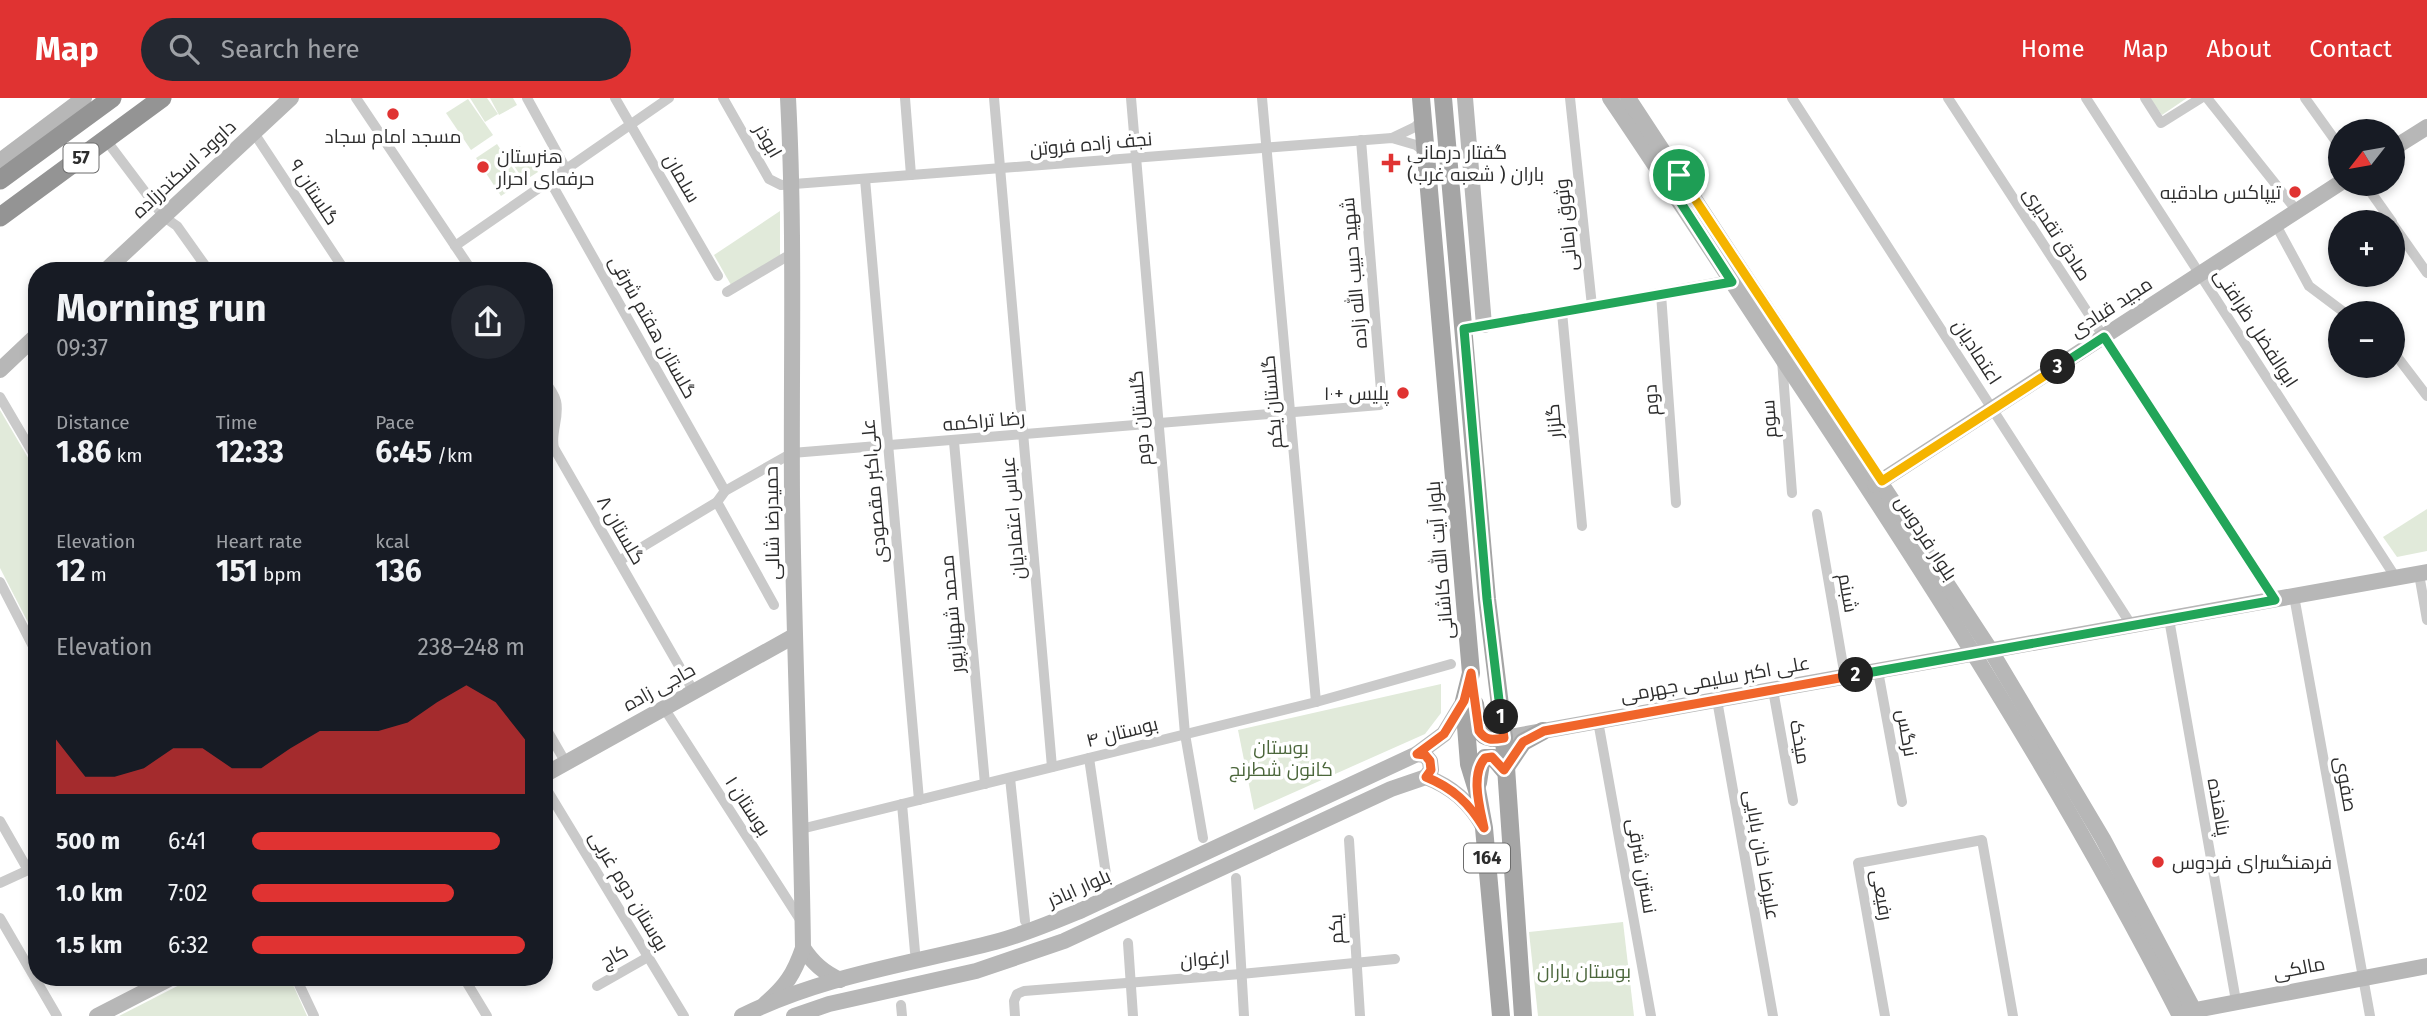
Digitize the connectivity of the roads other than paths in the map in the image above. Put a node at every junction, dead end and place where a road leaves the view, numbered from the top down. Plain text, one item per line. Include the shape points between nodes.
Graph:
1 (112, 98) edge
2 (162, 98) edge
3 (291, 98) edge
4 (356, 98) edge
5 (527, 98) edge
6 (615, 98) edge
7 (669, 98) edge
8 (723, 98) edge
9 (788, 98) edge
10 (905, 98) edge
11 (994, 98) edge
12 (1131, 98) edge
13 (1262, 98) edge
14 (1421, 98) edge
15 (1443, 98) edge
16 (1465, 98) edge
17 (1570, 98) edge
18 (1610, 98) edge
19 (1628, 98) edge
20 (1792, 98) edge
21 (1948, 98) edge
22 (2086, 98) edge
23 (2145, 98) edge
24 (2201, 98) edge
25 (2207, 98) edge
26 (2305, 98) edge
27 (82, 102) edge
28 (1423, 119) junction
29 (630, 124) junction
30 (2427, 127) edge
31 (2328, 130) edge
32 (254, 133) junction
33 (1392, 138) junction
34 (106, 140) junction
35 (1361, 140) junction
36 (2405, 141) edge
37 (1266, 147) junction
38 (1426, 153) junction
39 (1136, 158) junction
40 (0, 161) edge
41 (1000, 168) junction
42 (566, 169) junction
43 (911, 175) junction
44 (864, 179) junction
45 (1673, 179) junction
46 (0, 180) edge
47 (550, 181) junction
48 (793, 185) junction
49 (2328, 191) edge
50 (2297, 211) junction
51 (0, 217) edge
52 (164, 217) junction
53 (2276, 225) junction
54 (2405, 242) edge
55 (455, 246) junction
56 (791, 254) junction
57 (116, 262) edge
58 (202, 262) edge
59 (339, 262) edge
60 (466, 262) edge
61 (2427, 273) edge
62 (2200, 274) junction
63 (718, 276) dead end
64 (1738, 278) junction
65 (727, 292) dead end
66 (1661, 294) junction
67 (2329, 301) edge
68 (1592, 306) junction
69 (1562, 312) junction
70 (1484, 325) junction
71 (1464, 329) junction
72 (2104, 337) junction
73 (28, 343) edge
74 (1788, 353) junction
75 (0, 368) edge
76 (2405, 368) edge
77 (553, 395) edge
78 (2427, 396) edge
79 (0, 397) edge
80 (1382, 404) joint
81 (1993, 409) junction
82 (1290, 412) junction
83 (1158, 424) junction
84 (553, 433) edge
85 (1024, 436) junction
86 (954, 442) junction
87 (553, 444) edge
88 (28, 445) edge
89 (888, 446) junction
90 (792, 453) junction
91 (1876, 485) junction
92 (725, 491) junction
93 (1792, 493) dead end
94 (717, 502) junction
95 (1676, 503) dead end
96 (1817, 514) dead end
97 (1582, 526) dead end
98 (619, 561) junction
99 (2423, 573) edge
100 (2396, 578) junction
101 (0, 582) edge
102 (2294, 596) junction
103 (2275, 600) junction
104 (774, 605) dead end
105 (2169, 619) junction
106 (2427, 620) edge
107 (2132, 625) junction
108 (28, 636) edge
109 (794, 636) junction
110 (1991, 651) junction
111 (1974, 653) junction
112 (1451, 664) dead end
113 (1878, 671) junction
114 (1471, 673) junction
115 (1845, 677) junction
116 (1773, 690) junction
117 (694, 692) junction
118 (1717, 700) junction
119 (1464, 701) junction
120 (1316, 702) junction
121 (664, 708) junction
122 (1598, 721) junction
123 (1544, 731) junction
124 (1185, 734) junction
125 (1504, 738) junction
126 (553, 741) edge
127 (1417, 754) junction
128 (1088, 758) junction
129 (566, 763) junction
130 (1052, 767) junction
131 (553, 770) edge
132 (1504, 770) junction
133 (1426, 777) junction
134 (1010, 778) junction
135 (985, 784) junction
136 (1477, 790) junction
137 (553, 800) edge
138 (919, 800) junction
139 (1793, 801) dead end
140 (1902, 802) dead end
141 (902, 804) junction
142 (0, 821) edge
143 (1484, 828) junction
144 (801, 829) junction
145 (1203, 838) dead end
146 (1349, 840) dead end
147 (28, 862) edge
148 (28, 870) edge
149 (1236, 878) dead end
150 (1107, 881) dead end
151 (0, 883) edge
152 (0, 918) edge
153 (1025, 921) dead end
154 (802, 923) junction
155 (1128, 943) dead end
156 (803, 948) junction
157 (915, 952) dead end
158 (648, 957) junction
159 (1395, 959) dead end
160 (1355, 963) junction
161 (28, 966) edge
162 (2427, 966) edge
163 (1241, 974) junction
164 (2363, 978) junction
165 (840, 980) junction
166 (1130, 982) junction
167 (40, 986) edge
168 (155, 986) edge
169 (300, 986) edge
170 (469, 986) edge
171 (597, 986) dead end
172 (2236, 1001) junction
173 (765, 1004) junction
174 (823, 1010) edge
175 (2188, 1014) edge
176 (57, 1016) edge
177 (97, 1016) edge
178 (314, 1016) edge
179 (487, 1016) edge
180 (684, 1016) edge
181 (742, 1016) edge
182 (794, 1016) edge
183 (1016, 1016) edge
184 (1133, 1016) edge
185 (1244, 1016) edge
186 (1360, 1016) edge
187 (1502, 1016) edge
188 (1523, 1016) edge
189 (1651, 1016) edge
190 (1773, 1016) edge
191 (1885, 1016) edge
192 (2013, 1016) edge
193 (2370, 1016) edge

1 - 27 highway, 57
2 - 34 highway, 57
3 - 32 main road, داوود اسکندرزاده
4 - 55 street
5 - 42 street
6 - 29 street, سلمان
7 - 29 street
8 - 48 street, ابوذر via 769,179
9 - 48 main road, حمیدرضا شالی
10 - 43 street
11 - 41 street, عباس اعتمادیان
12 - 39 street, گلستان دوم
13 - 37 street, گلستان یکم
14 - 28 main road, بلوار آیت الله کاشانی / 164
15 - 71 main road, 164
16 - 70 main road
17 - 68 street, وثوق زمانی
18 - 45 main road, بلوار فردوس
19 - 45 main road, بلوار فردوس
20 - 81 street, اعتمادیان
21 - 72 street, صادق تقدیری
22 - 62 street, ابوالفضل ظرافتی
23 - 24 street via 2161,122
25 - 50 street
26 - 31 street
27 - 40 main road
27 - 46 highway, 57
28 - 33 street, نجف زاده فروتن
28 - 38 main road, بلوار آیت الله کاشانی / 164
29 - 42 street
29 - 63 street, سلمان
30 - 36 main road
32 - 52 main road, داوود اسکندرزاده
32 - 59 street, گلستان ۹
33 - 35 street, نجف زاده فروتن
33 - 38 street, نجف زاده فروتن
34 - 51 highway, 57
34 - 52 street
35 - 37 street, نجف زاده فروتن
35 - 80 street, شهید حبیب الله زاده
37 - 39 street, نجف زاده فروتن
37 - 82 street, گلستان یکم
38 - 114 main road, بلوار آیت الله کاشانی / 164
39 - 41 street, نجف زاده فروتن
39 - 83 street, گلستان دوم
41 - 43 street, نجف زاده فروتن
41 - 85 street, عباس اعتمادیان
42 - 47 street
43 - 44 street, نجف زاده فروتن
44 - 48 street, نجف زاده فروتن
44 - 89 street, علی‌اکبر مقصودی
45 - 64 main road, بلوار فردوس
47 - 55 street
47 - 92 street, گلستان هفتم شرقی
48 - 56 main road, حمیدرضا شالی
49 - 50 main road, مجید قبادی
50 - 53 main road, مجید قبادی
52 - 57 main road, داوود اسکندرزاده
52 - 58 street via 177,226
53 - 62 main road, مجید قبادی
53 - 67 street via 2309,286
54 - 61 street
55 - 60 street
56 - 65 street
56 - 90 main road, حمیدرضا شالی
62 - 72 main road, مجید قبادی
62 - 100 street, ابوالفضل ظرافتی
64 - 66 street
64 - 74 main road, بلوار فردوس
66 - 68 street
66 - 95 street, دوم
68 - 69 street
69 - 70 street
69 - 97 street, گلزار
70 - 71 street
71 - 125 main road, 164
72 - 81 main road, مجید قبادی
72 - 103 street, صادق تقدیری
73 - 75 main road
74 - 91 main road, بلوار فردوس
74 - 93 street, سوم
76 - 78 street
77 - 84 street, گلستان ٨ via 557,406
79 - 88 street
80 - 82 street, رضا تراکمه
81 - 91 main road, مجید قبادی
81 - 107 street, اعتمادیان
82 - 83 street, رضا تراکمه
82 - 120 street, گلستان یکم
83 - 85 street, رضا تراکمه
83 - 124 street, گلستان دوم
85 - 86 street, رضا تراکمه
85 - 130 street, عباس اعتمادیان
86 - 89 street, رضا تراکمه
86 - 135 street, محمد شهبازپور
87 - 98 street, گلستان ٨
89 - 90 street, رضا تراکمه
89 - 138 street, علی‌اکبر مقصودی
90 - 92 street, رضا تراکمه
90 - 109 main road, حمیدرضا شالی
91 - 110 main road, بلوار فردوس
91 - 111 main road, بلوار فردوس
92 - 94 street, رضا تراکمه
94 - 98 street, رضا تراکمه
94 - 104 street
96 - 115 street, شبنم
98 - 117 street, گلستان ٨
99 - 100 main road
99 - 106 street
100 - 102 main road
101 - 108 street
102 - 103 main road
102 - 164 street, صفوی
103 - 105 main road
105 - 107 main road
105 - 172 street, پناهنده
107 - 110 main road
109 - 117 main road, حاجی زاده
109 - 144 main road, حمیدرضا شالی
110 - 111 main road, علی اکبر سلیمی جهرمی
110 - 175 main road, بلوار فردوس via 2103,839
111 - 113 main road, علی اکبر سلیمی جهرمی
111 - 175 main road, بلوار فردوس
112 - 120 street, بوستان ۴
113 - 115 main road, علی اکبر سلیمی جهرمی
113 - 140 street, نرگس
114 - 119 main road, بلوار آیت الله کاشانی / 164
114 - 125 main road via 1479,731 1489,740
115 - 116 main road, علی اکبر سلیمی جهرمی
116 - 118 main road, علی اکبر سلیمی جهرمی
116 - 139 street, میخک
117 - 121 main road, حاجی زاده
118 - 122 main road, علی اکبر سلیمی جهرمی
118 - 190 street, علیرضا خان بابایی
119 - 127 main road, بلوار اباذر via 1444,734
119 - 136 main road, بلوار آیت الله کاشانی / 164 via 1469,764
120 - 124 street, بوستان ۴
121 - 129 main road, حاجی زاده
121 - 154 street, بوستان ۱
122 - 123 main road, علی اکبر سلیمی جهرمی
122 - 189 street, نسترن شرقی
123 - 125 main road, علی اکبر سلیمی جهرمی
123 - 132 main road via 1523,742
124 - 128 street, بوستان ۴
124 - 145 street, گلستان دوم
125 - 132 main road, 164
126 - 129 street
127 - 133 main road via 1430,761
127 - 165 main road, بلوار اباذر via 1033,930
128 - 130 street, بوستان ۴
128 - 150 street
129 - 131 main road, حاجی زاده
130 - 134 street, بوستان ۴
132 - 136 main road via 1494,758 1485,758 1480,763
132 - 188 main road, 164
133 - 143 main road via 1460,795
133 - 174 main road via 1052,946 976,971
134 - 135 street, بوستان ۴
134 - 153 street
135 - 138 street, بوستان ۴
136 - 143 main road, بلوار آیت الله کاشانی / 164
137 - 158 street, بوستان دوم غربی
138 - 141 street, بوستان ۴
141 - 144 street, بوستان ۴
141 - 157 street
142 - 147 street
143 - 187 main road, بلوار آیت الله کاشانی / 164
144 - 154 main road, حمیدرضا شالی
146 - 160 street, یکم
148 - 151 street
149 - 163 street
152 - 161 street
154 - 156 main road, حمیدرضا شالی
155 - 166 street
156 - 165 main road via 812,962
156 - 173 main road via 789,980
158 - 171 street, کاج
158 - 180 street, بوستان دوم غربی
159 - 160 street, ارغوان
160 - 163 street, ارغوان
160 - 186 street, یکم
162 - 164 main road, مالکی
163 - 166 street, ارغوان
163 - 185 street
164 - 172 main road, مالکی
164 - 193 street, صفوی
165 - 173 main road, بلوار اباذر
166 - 183 street, ارغوان via 1024,991 1014,1002
166 - 184 street
167 - 176 street
168 - 177 main road
169 - 178 street
170 - 179 street
172 - 175 main road, مالکی
173 - 181 main road, بلوار اباذر
174 - 182 main road
191 - 192 street, رفیعی via 1858,863 1982,840

